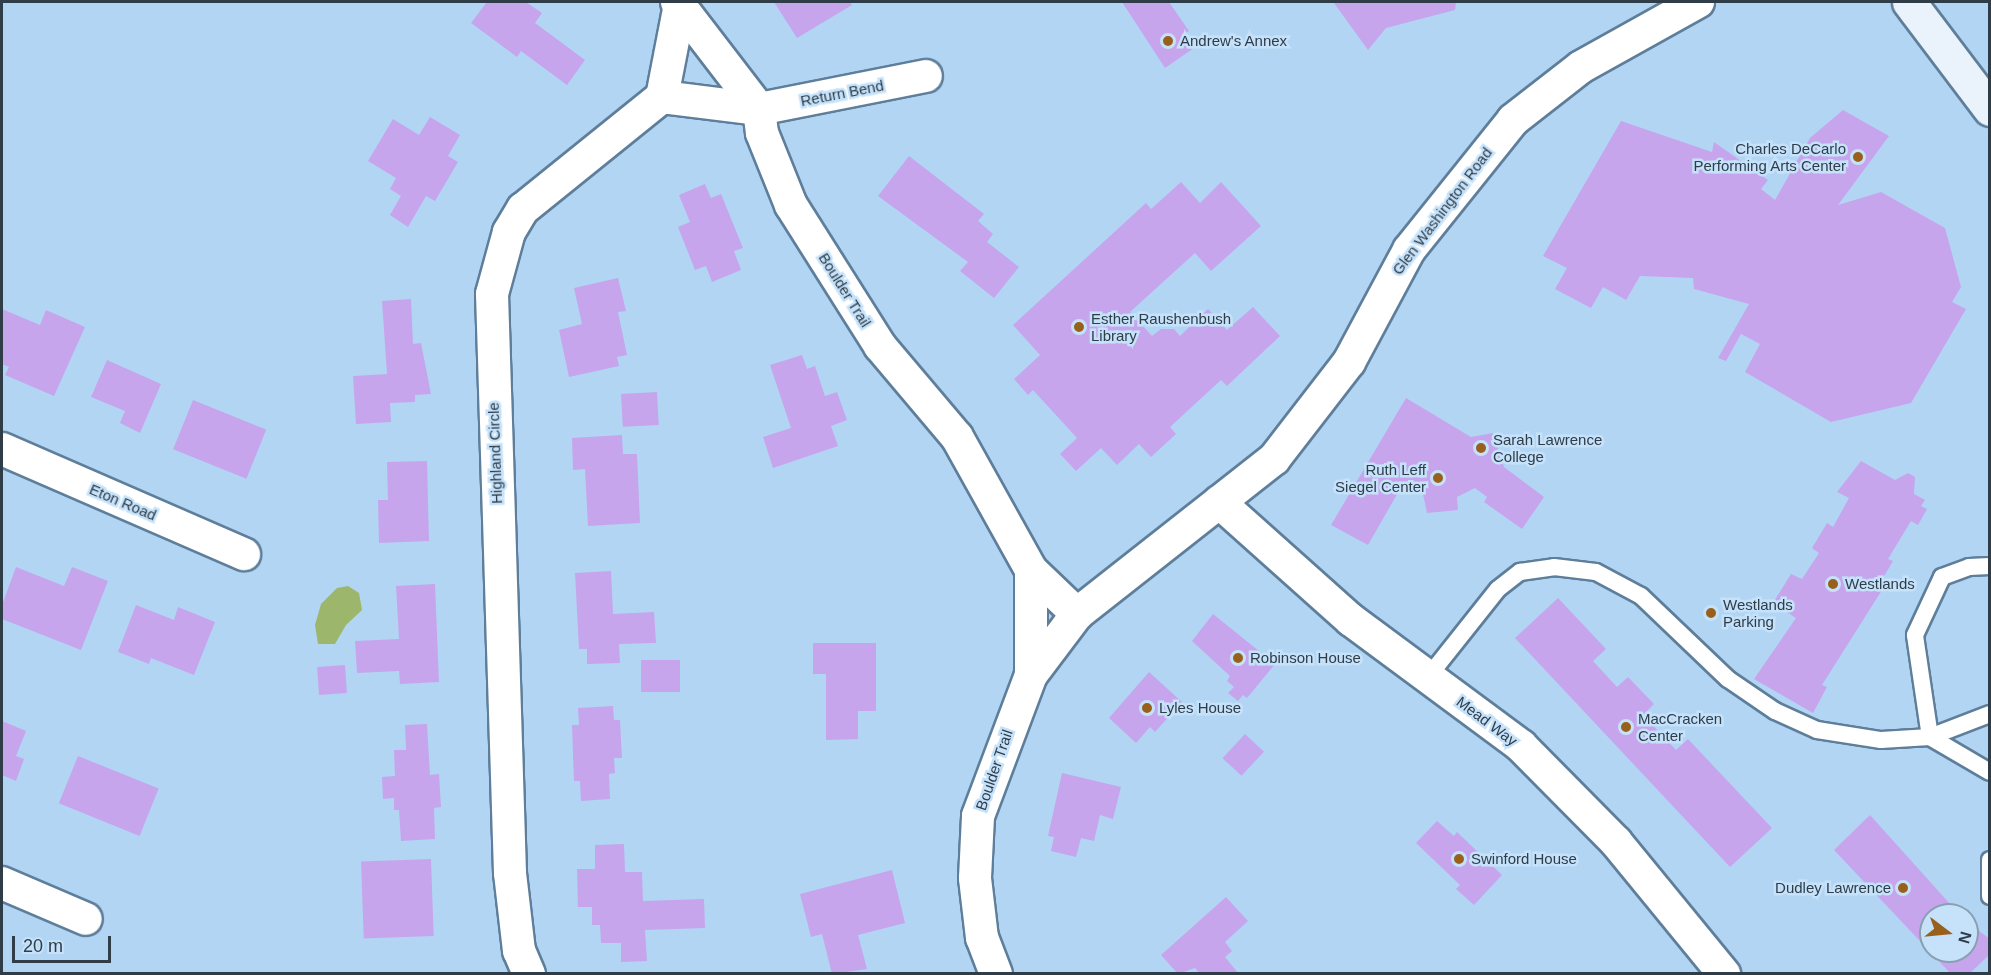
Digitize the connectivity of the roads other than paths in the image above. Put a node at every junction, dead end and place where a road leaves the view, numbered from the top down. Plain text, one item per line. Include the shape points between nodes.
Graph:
1 (1698, 2) edge
2 (1909, 2) edge
3 (679, 3) edge
4 (926, 76) dead end
5 (662, 97) junction
6 (759, 109) junction
7 (1989, 109) edge
8 (2, 449) edge
9 (1219, 502) junction
10 (244, 554) dead end
11 (1989, 566) edge
12 (1031, 570) junction
13 (1077, 614) junction
14 (1031, 675) junction
15 (1428, 677) junction
16 (1989, 714) edge
17 (1930, 737) junction
18 (1989, 772) edge
19 (1989, 860) edge
20 (2, 884) edge
21 (1989, 896) edge
22 (86, 919) dead end
23 (529, 974) edge
24 (996, 974) edge
25 (1724, 974) edge

1 - 9 street, Glen Washington Road via 1581,67 1513,120 1409,250 1349,362 1274,459
2 - 7 street
3 - 5 street
3 - 6 street, Boulder Trail
4 - 6 street, Return Bend
5 - 6 street, Return Bend
5 - 23 street, Highland Circle via 523,209 509,232 492,294 510,873 519,951
6 - 12 street, Boulder Trail via 762,133 791,205 880,346 957,437
8 - 10 street, Eton Road
9 - 13 street, Glen Washington Road
9 - 15 street, Mead Way via 1351,620
11 - 17 lane via 1969,567 1941,577 1915,635
12 - 13 street, Boulder Trail
12 - 14 street, Boulder Trail
13 - 14 street, Boulder Trail
14 - 24 street, Boulder Trail via 978,816 975,878 982,938
15 - 17 lane via 1498,589 1520,572 1554,567 1596,572 1641,596 1728,679 1775,711 1817,730 1881,741
15 - 25 street, Mead Way via 1521,746 1616,842
16 - 17 lane
17 - 18 lane
19 - 21 lane
20 - 22 street

